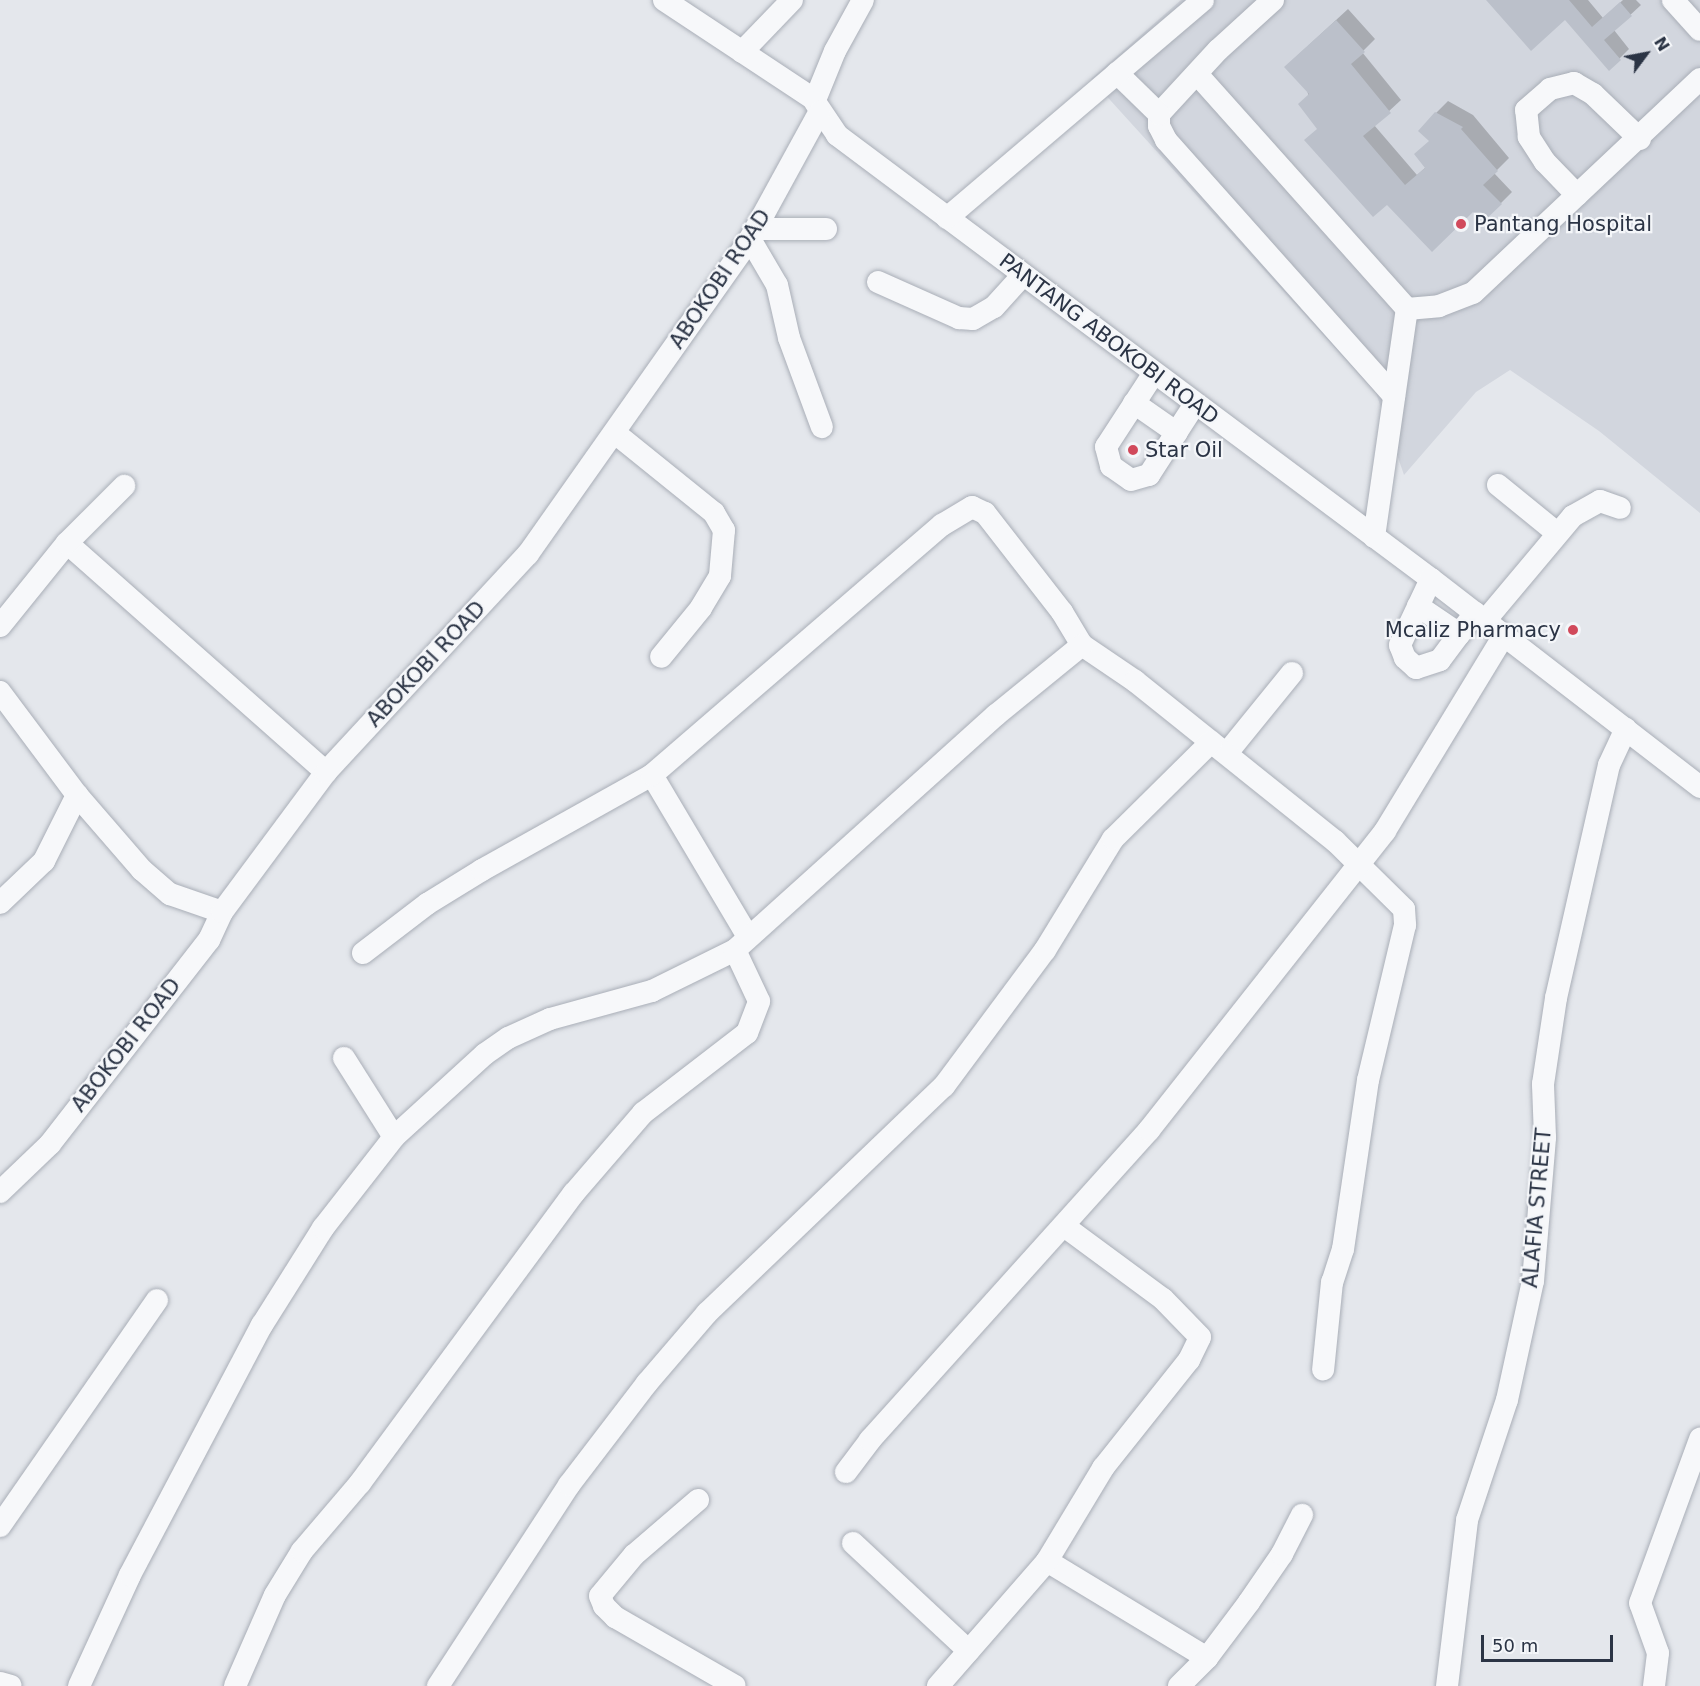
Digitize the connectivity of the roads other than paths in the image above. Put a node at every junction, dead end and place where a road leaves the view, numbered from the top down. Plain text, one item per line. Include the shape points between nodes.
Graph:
1 (664, 0) edge
2 (792, 0) edge
3 (863, 0) edge
4 (1203, 0) edge
5 (1274, 0) edge
6 (1673, 0) edge
7 (1700, 30) edge
8 (741, 52) junction
9 (1118, 73) junction
10 (1197, 74) junction
11 (1700, 79) edge
12 (817, 106) junction
13 (1159, 114) junction
14 (1640, 139) junction
15 (1577, 195) junction
16 (947, 218) junction
17 (826, 229) dead end
18 (754, 234) junction
19 (1023, 275) junction
20 (878, 282) dead end
21 (1407, 309) junction
22 (1154, 373) junction
23 (1394, 396) junction
24 (1134, 403) junction
25 (1195, 404) junction
26 (822, 427) dead end
27 (615, 433) junction
28 (1177, 433) junction
29 (1498, 485) dead end
30 (124, 486) dead end
31 (1620, 508) dead end
32 (1557, 533) junction
33 (1374, 537) junction
34 (68, 543) junction
35 (1431, 579) junction
36 (1418, 606) junction
37 (1479, 618) junction
38 (0, 626) edge
39 (1459, 634) junction
40 (1503, 637) junction
41 (1082, 645) junction
42 (662, 657) dead end
43 (1292, 673) dead end
44 (0, 692) edge
45 (1626, 729) junction
46 (1219, 747) junction
47 (327, 772) junction
48 (652, 775) junction
49 (1700, 787) edge
50 (77, 795) junction
51 (1358, 862) junction
52 (0, 903) edge
53 (222, 912) junction
54 (742, 943) junction
55 (363, 952) dead end
56 (344, 1058) dead end
57 (394, 1137) junction
58 (0, 1192) edge
59 (1064, 1226) junction
60 (157, 1300) dead end
61 (1323, 1370) dead end
62 (1700, 1439) edge
63 (846, 1472) dead end
64 (698, 1500) dead end
65 (1302, 1515) dead end
66 (0, 1526) edge
67 (853, 1543) dead end
68 (1047, 1561) junction
69 (969, 1651) junction
70 (1207, 1658) junction
71 (0, 1683) edge
72 (11, 1686) edge
73 (79, 1686) edge
74 (235, 1686) edge
75 (438, 1686) edge
76 (735, 1686) edge
77 (938, 1686) edge
78 (1179, 1686) edge
79 (1447, 1686) edge
80 (1654, 1686) edge

1 - 8 street, PANTANG ABOKOBI ROAD
2 - 8 street
3 - 12 street, ABOKOBI ROAD via 835,51
4 - 9 street
5 - 10 street
6 - 7 street
8 - 12 street, PANTANG ABOKOBI ROAD
9 - 13 street
9 - 16 street
10 - 13 street
10 - 21 street
11 - 14 street
12 - 16 street, PANTANG ABOKOBI ROAD via 837,135
12 - 18 street, ABOKOBI ROAD
13 - 23 street via 1159,126 1166,140
14 - 15 street
14 - 15 street via 1593,94 1574,83 1550,89 1526,110 1529,137 1545,162
15 - 21 street via 1473,293 1439,306
16 - 19 street, PANTANG ABOKOBI ROAD
17 - 18 street
18 - 26 street via 777,285 789,338
18 - 27 street, ABOKOBI ROAD
19 - 20 street via 994,307 973,319 959,318
19 - 22 street, PANTANG ABOKOBI ROAD
21 - 23 street
22 - 24 street
22 - 25 street, PANTANG ABOKOBI ROAD
23 - 33 street
24 - 28 street
24 - 28 street via 1106,447 1111,466 1131,480 1149,475
25 - 28 street
25 - 33 street, PANTANG ABOKOBI ROAD
27 - 42 street via 714,513 724,530 720,576 702,608
27 - 47 street, ABOKOBI ROAD via 528,554
29 - 32 street
30 - 34 street
31 - 32 street via 1609,501 1590,505
32 - 37 street
33 - 35 street, PANTANG ABOKOBI ROAD
34 - 38 street
34 - 47 street
35 - 36 street
35 - 37 street, PANTANG ABOKOBI ROAD
36 - 39 street
36 - 39 street via 1401,645 1405,658 1416,668 1440,660
37 - 39 street
37 - 40 street, PANTANG ABOKOBI ROAD
40 - 45 street, PANTANG ABOKOBI ROAD
40 - 51 street via 1392,820
41 - 46 street
41 - 48 street via 993,522 972,507 942,525 853,599
41 - 54 street via 996,715
43 - 46 street
44 - 50 street
45 - 49 street, PANTANG ABOKOBI ROAD
45 - 79 street, ALAFIA STREET via 1609,765 1556,999 1543,1084 1545,1137 1533,1281 1507,1400 1467,1520
46 - 51 street
46 - 75 street via 1113,839 1045,950 944,1086 707,1313 647,1383 569,1485
47 - 53 street, ABOKOBI ROAD
48 - 54 street
48 - 55 street via 482,870 427,904
50 - 52 street via 44,861
50 - 53 street via 157,884 171,894
51 - 59 street via 1149,1130
51 - 61 street via 1400,903 1405,917 1368,1080 1343,1249 1332,1282
53 - 58 street, ABOKOBI ROAD via 209,940 50,1144
54 - 57 street via 652,991 550,1019 508,1038 485,1054
54 - 74 street via 759,1001 747,1033 643,1113 567,1201 360,1483 302,1551 275,1595
56 - 57 street
57 - 73 street via 322,1228 262,1325 130,1575
59 - 63 street via 870,1440
59 - 68 street via 1163,1299 1200,1337 1185,1366 1103,1468
60 - 66 street
62 - 80 street via 1640,1603 1658,1653
64 - 76 street via 634,1555 600,1596 603,1606 615,1617
65 - 70 street via 1282,1554
67 - 69 street
68 - 69 street
68 - 70 street
69 - 77 street
70 - 78 street
71 - 72 street

